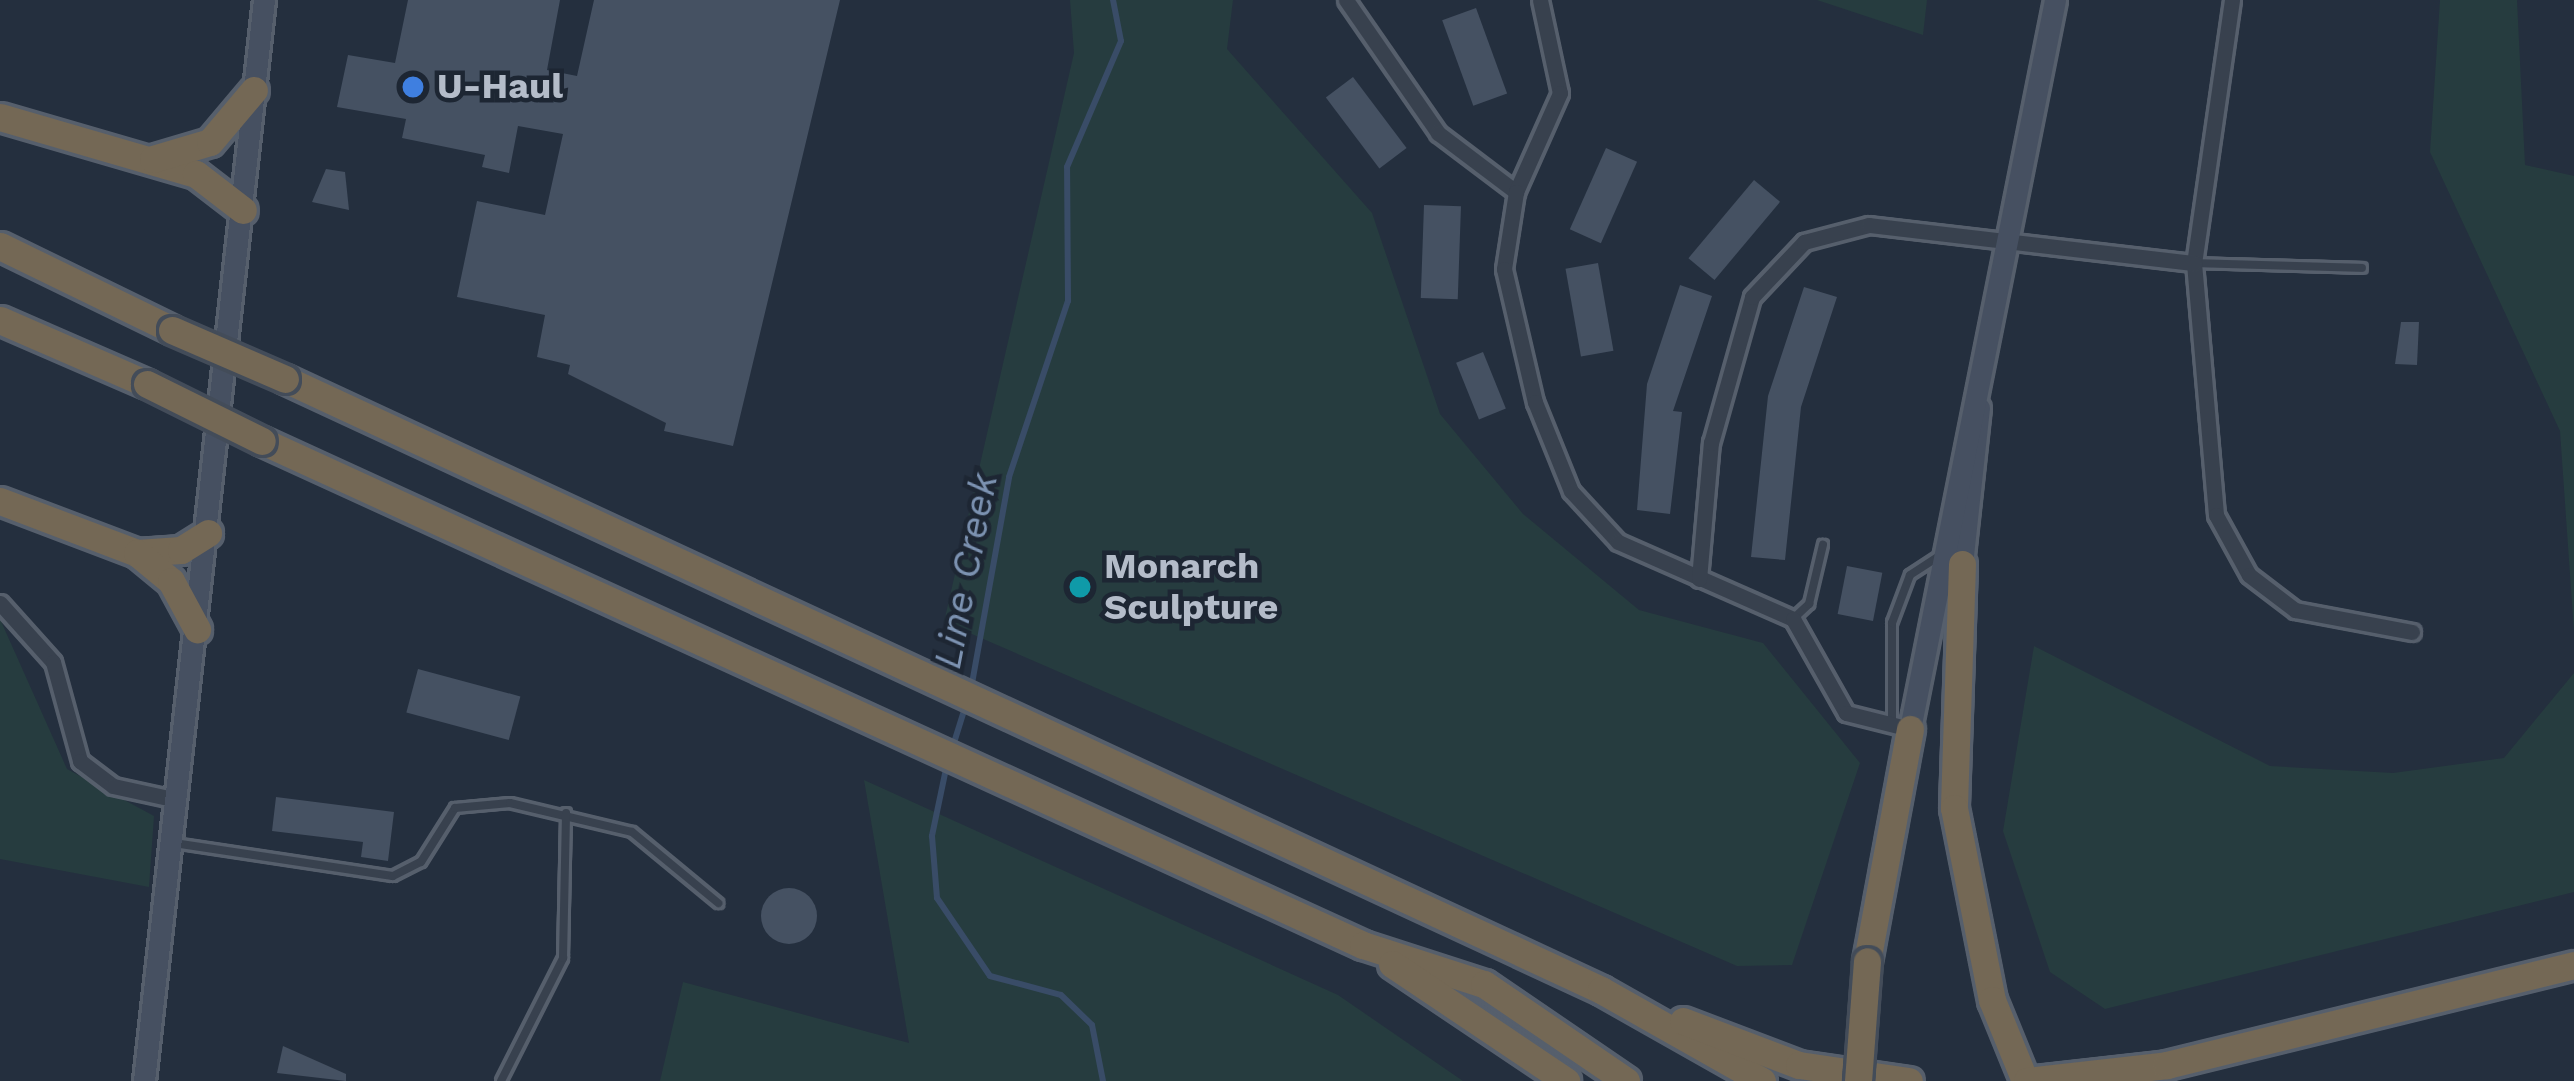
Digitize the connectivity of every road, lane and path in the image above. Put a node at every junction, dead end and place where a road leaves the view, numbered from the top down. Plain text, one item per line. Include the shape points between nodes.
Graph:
1 (264, 0) edge
2 (1346, 0) edge
3 (1540, 0) edge
4 (2055, 0) edge
5 (2232, 0) edge
6 (254, 90) junction
7 (0, 116) edge
8 (149, 160) junction
9 (1516, 191) junction
10 (243, 210) junction
11 (2009, 242) junction
12 (0, 246) edge
13 (2194, 263) junction
14 (2362, 268) dead end
15 (0, 320) edge
16 (0, 501) edge
17 (208, 533) junction
18 (1823, 544) dead end
19 (137, 553) junction
20 (1952, 559) junction
21 (1699, 579) junction
22 (0, 604) edge
23 (1792, 619) junction
24 (196, 629) junction
25 (2412, 632) dead end
26 (1901, 726) junction
27 (177, 800) junction
28 (566, 813) junction
29 (172, 843) junction
30 (718, 903) dead end
31 (1364, 945) junction
32 (2574, 965) edge
33 (1601, 990) junction
34 (144, 1081) edge
35 (501, 1081) edge
36 (1566, 1081) edge
37 (1625, 1081) edge
38 (1762, 1081) edge
39 (1858, 1081) edge
40 (1909, 1081) edge
41 (2026, 1081) edge

1 - 6 main road
2 - 9 street via 1438,133
3 - 9 street via 1560,93
4 - 11 main road
5 - 13 street
6 - 8 highway via 209,142
6 - 10 main road
7 - 8 highway
8 - 10 highway via 221,186
9 - 21 street via 1504,269 1511,320 1571,490 1618,542
10 - 17 main road
11 - 13 street
11 - 20 main road
11 - 21 street via 1869,225 1804,242 1769,272 1711,443
12 - 33 highway, bridge
13 - 14 lane
13 - 25 street via 2210,490 2234,556 2312,617
15 - 31 highway, bridge via 868,710
16 - 19 highway
17 - 19 highway via 181,550
17 - 24 main road
18 - 23 lane via 1809,604
19 - 24 highway via 171,581
20 - 26 main road
20 - 26 lane via 1910,575 1892,623
20 - 41 highway via 1954,808 1992,1000
21 - 23 street
22 - 27 street via 46,648 67,736 89,771
23 - 26 street via 1833,700
24 - 27 main road
26 - 39 highway, bridge
27 - 29 main road
28 - 29 lane via 455,808 421,862 393,876
28 - 30 lane via 654,844
28 - 35 lane via 563,958
29 - 34 main road
31 - 36 highway
31 - 37 highway via 1484,985
32 - 41 highway via 2168,1065
33 - 38 highway
33 - 40 highway via 1799,1065

